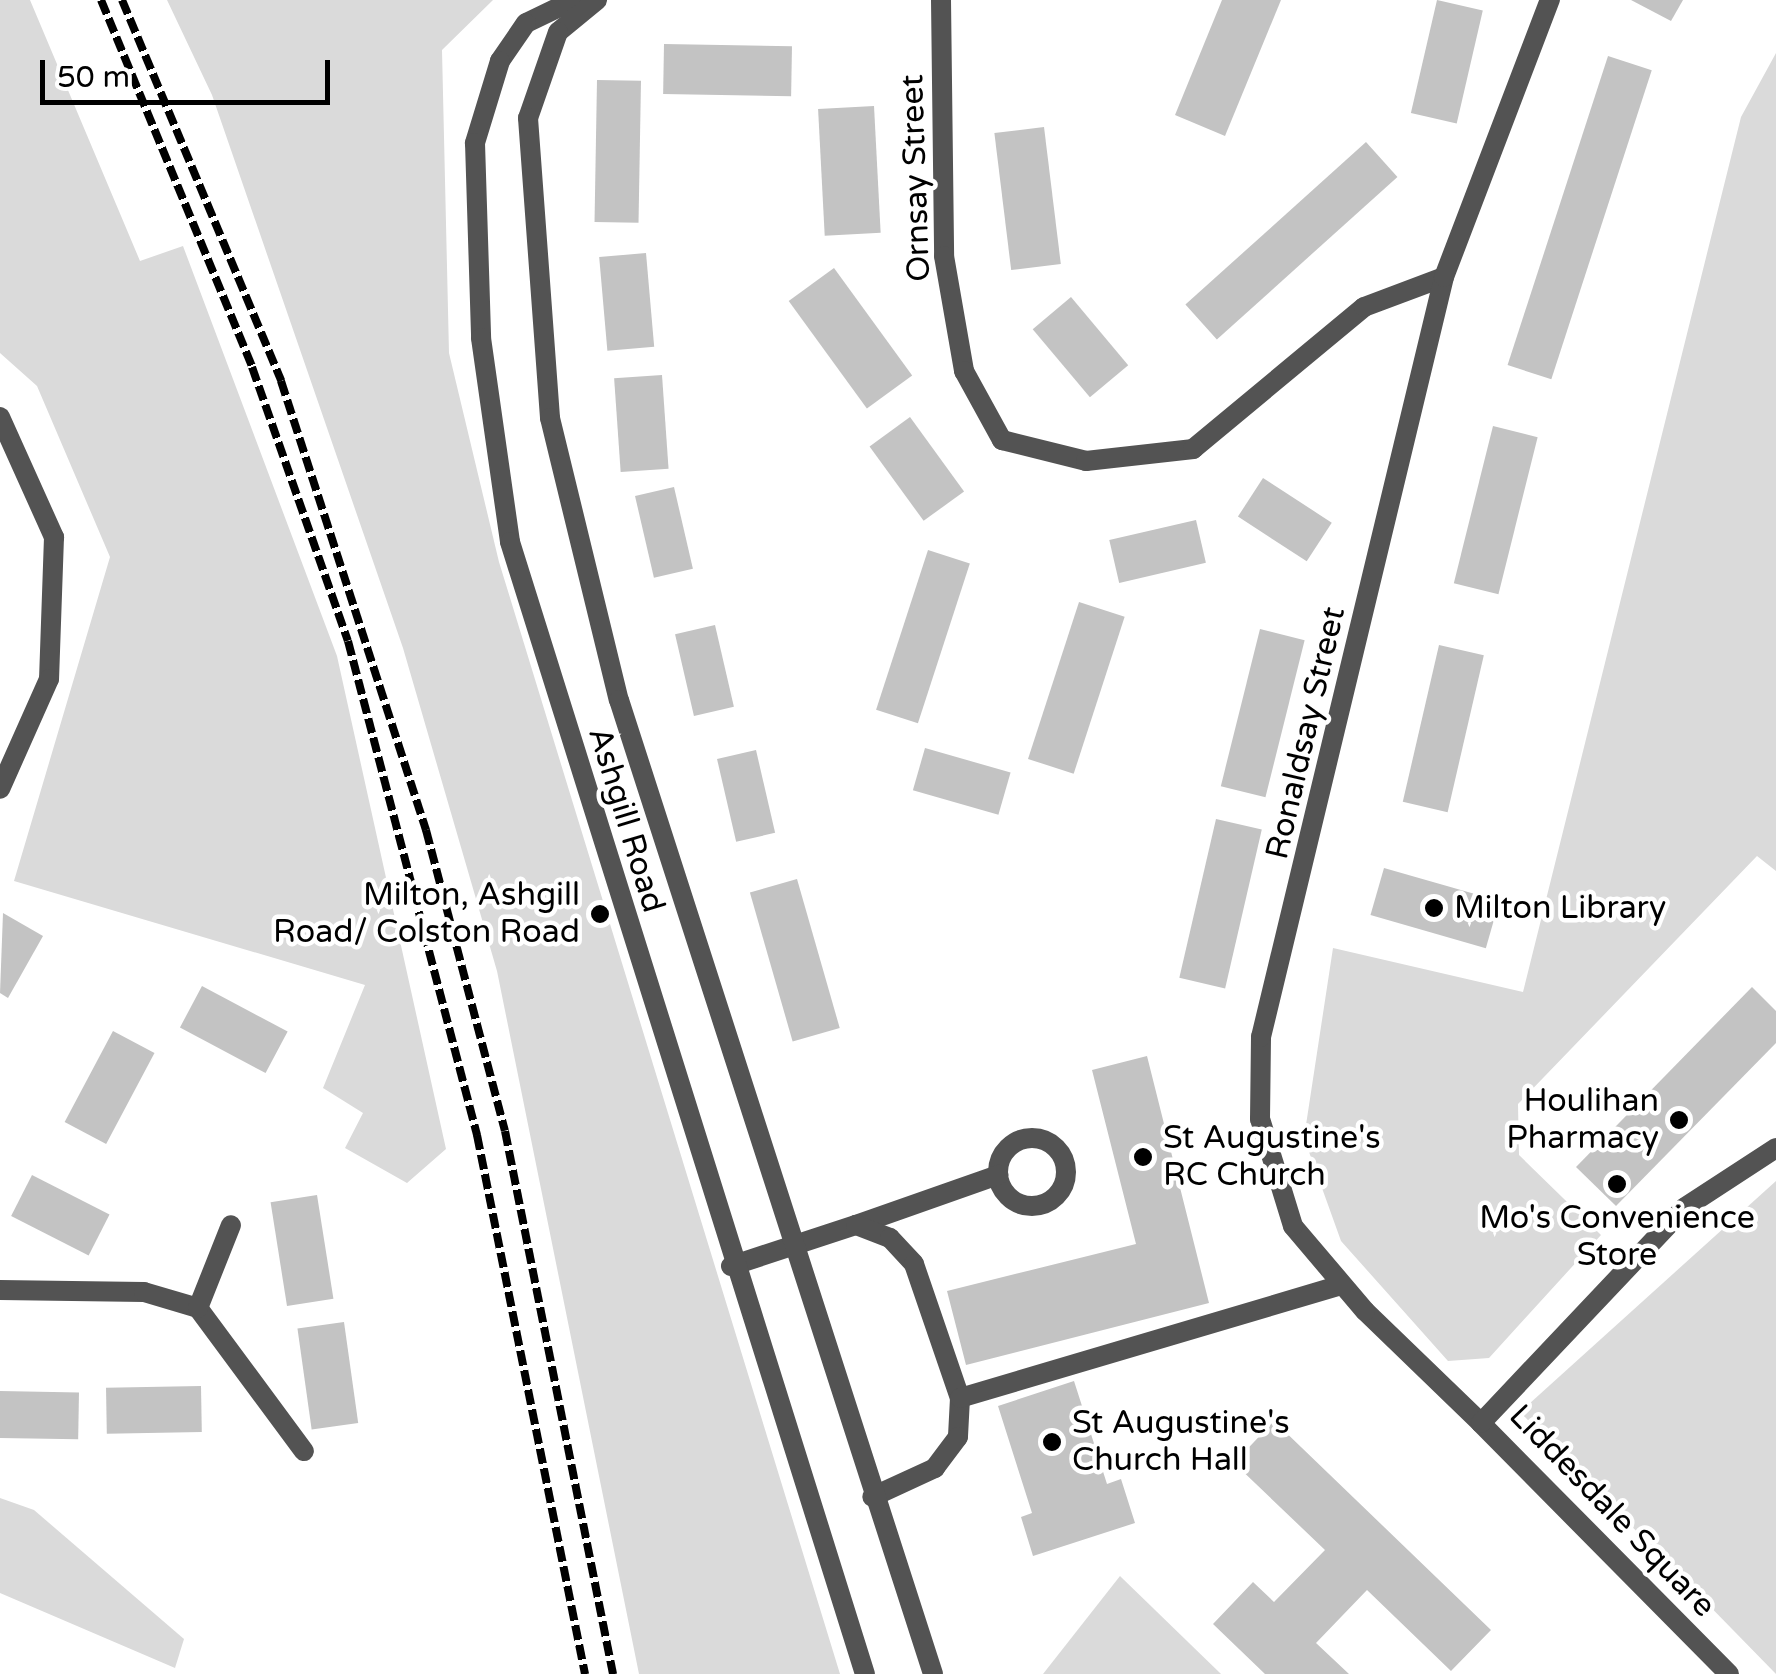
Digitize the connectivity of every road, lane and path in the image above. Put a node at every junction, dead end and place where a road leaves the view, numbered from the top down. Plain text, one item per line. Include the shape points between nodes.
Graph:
1 (574, 0) edge
2 (597, 0) edge
3 (941, 0) edge
4 (1550, 0) edge
5 (1444, 277) junction
6 (0, 417) edge
7 (0, 789) edge
8 (1776, 1148) edge
9 (998, 1176) dead end
10 (231, 1224) dead end
11 (856, 1225) junction
12 (787, 1242) junction
13 (732, 1266) junction
14 (1342, 1285) junction
15 (0, 1290) edge
16 (198, 1308) junction
17 (960, 1398) junction
18 (1481, 1423) junction
19 (304, 1451) dead end
20 (872, 1497) junction
21 (865, 1674) edge
22 (933, 1674) edge
23 (1728, 1674) edge

1 - 13 street, Ashgill Road via 526,22 500,61 475,143 481,338 510,542
2 - 12 street, Ashgill Road via 558,32 528,118 550,418 620,700
3 - 5 street, Ornsay Street via 944,256 964,371 1002,440 1086,462 1192,449 1364,307
4 - 5 street, Ronaldsay Street
5 - 14 street, Ronaldsay Street via 1260,1037 1260,1120 1293,1226
6 - 7 street via 54,537 50,679
8 - 18 street, Liddesdale Square via 1684,1208
9 - 11 street
10 - 16 street
11 - 12 street
11 - 17 street via 890,1238 914,1264
12 - 13 street
12 - 20 street, Ashgill Road
13 - 21 street, Ashgill Road
14 - 17 street
14 - 18 street, Ronaldsay Street
15 - 16 street via 144,1292
16 - 19 street
17 - 20 street via 958,1437 942,1460
18 - 23 street, Liddesdale Square
20 - 22 street, Ashgill Road

